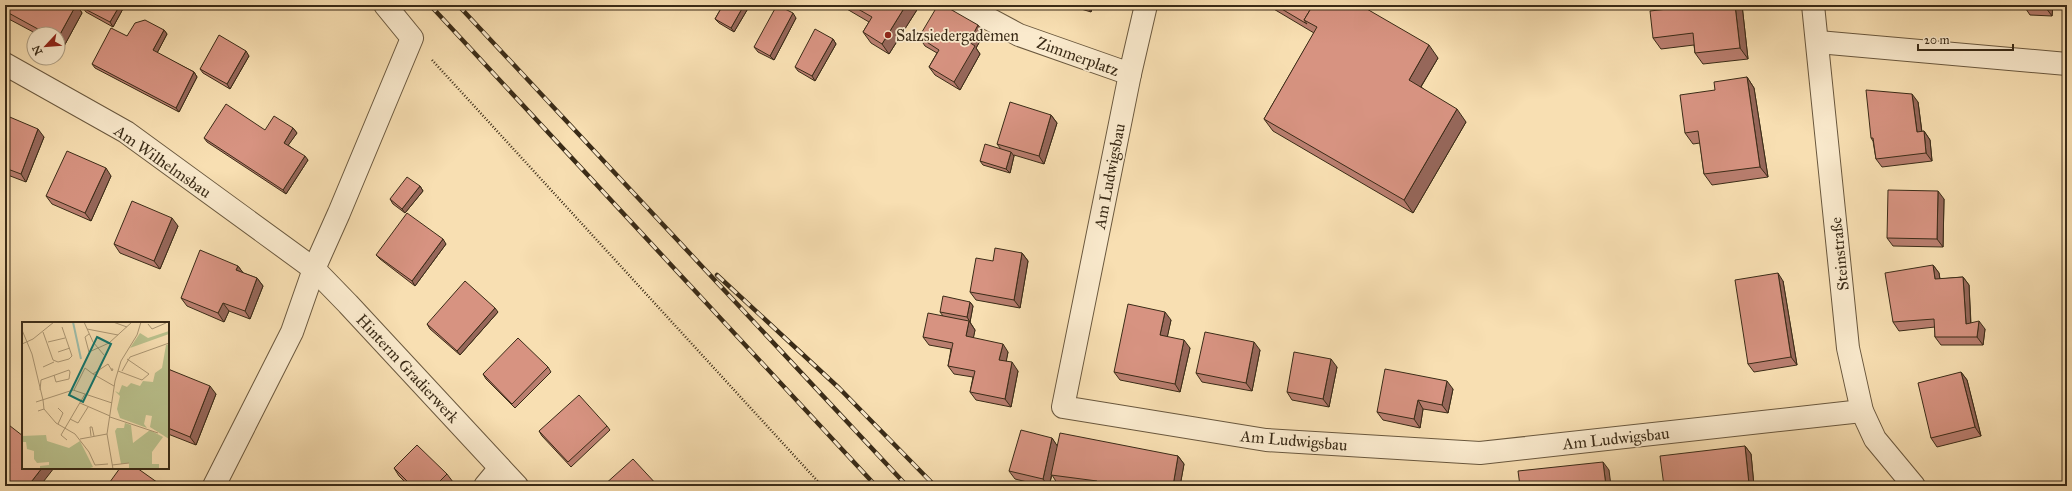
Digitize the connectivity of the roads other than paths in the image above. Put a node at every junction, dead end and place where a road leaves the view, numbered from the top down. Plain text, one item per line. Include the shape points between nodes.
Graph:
1 (385, 5) edge
2 (963, 5) edge
3 (1146, 5) edge
4 (1813, 5) edge
5 (1818, 42) junction
6 (5, 64) edge
7 (2067, 64) edge
8 (1130, 74) junction
9 (314, 269) junction
10 (1862, 411) junction
11 (500, 468) junction
12 (214, 486) edge
13 (485, 486) edge
14 (517, 486) edge
15 (1914, 486) edge

1 - 9 street via 412,38
2 - 8 street, Zimmerplatz via 1019,35
3 - 8 street, Zimmerplatz
4 - 5 street, Steinstraße
5 - 7 street
5 - 10 street, Steinstraße via 1848,348
6 - 9 street, Am Wilhelmsbau via 126,132
8 - 10 street, Am Ludwigsbau via 1063,407 1266,440 1480,453
9 - 11 street, Hinterm Gradierwerk
9 - 12 street via 292,332
10 - 15 street, Steinstraße via 1875,440
11 - 13 street
11 - 14 street, Hinterm Gradierwerk

